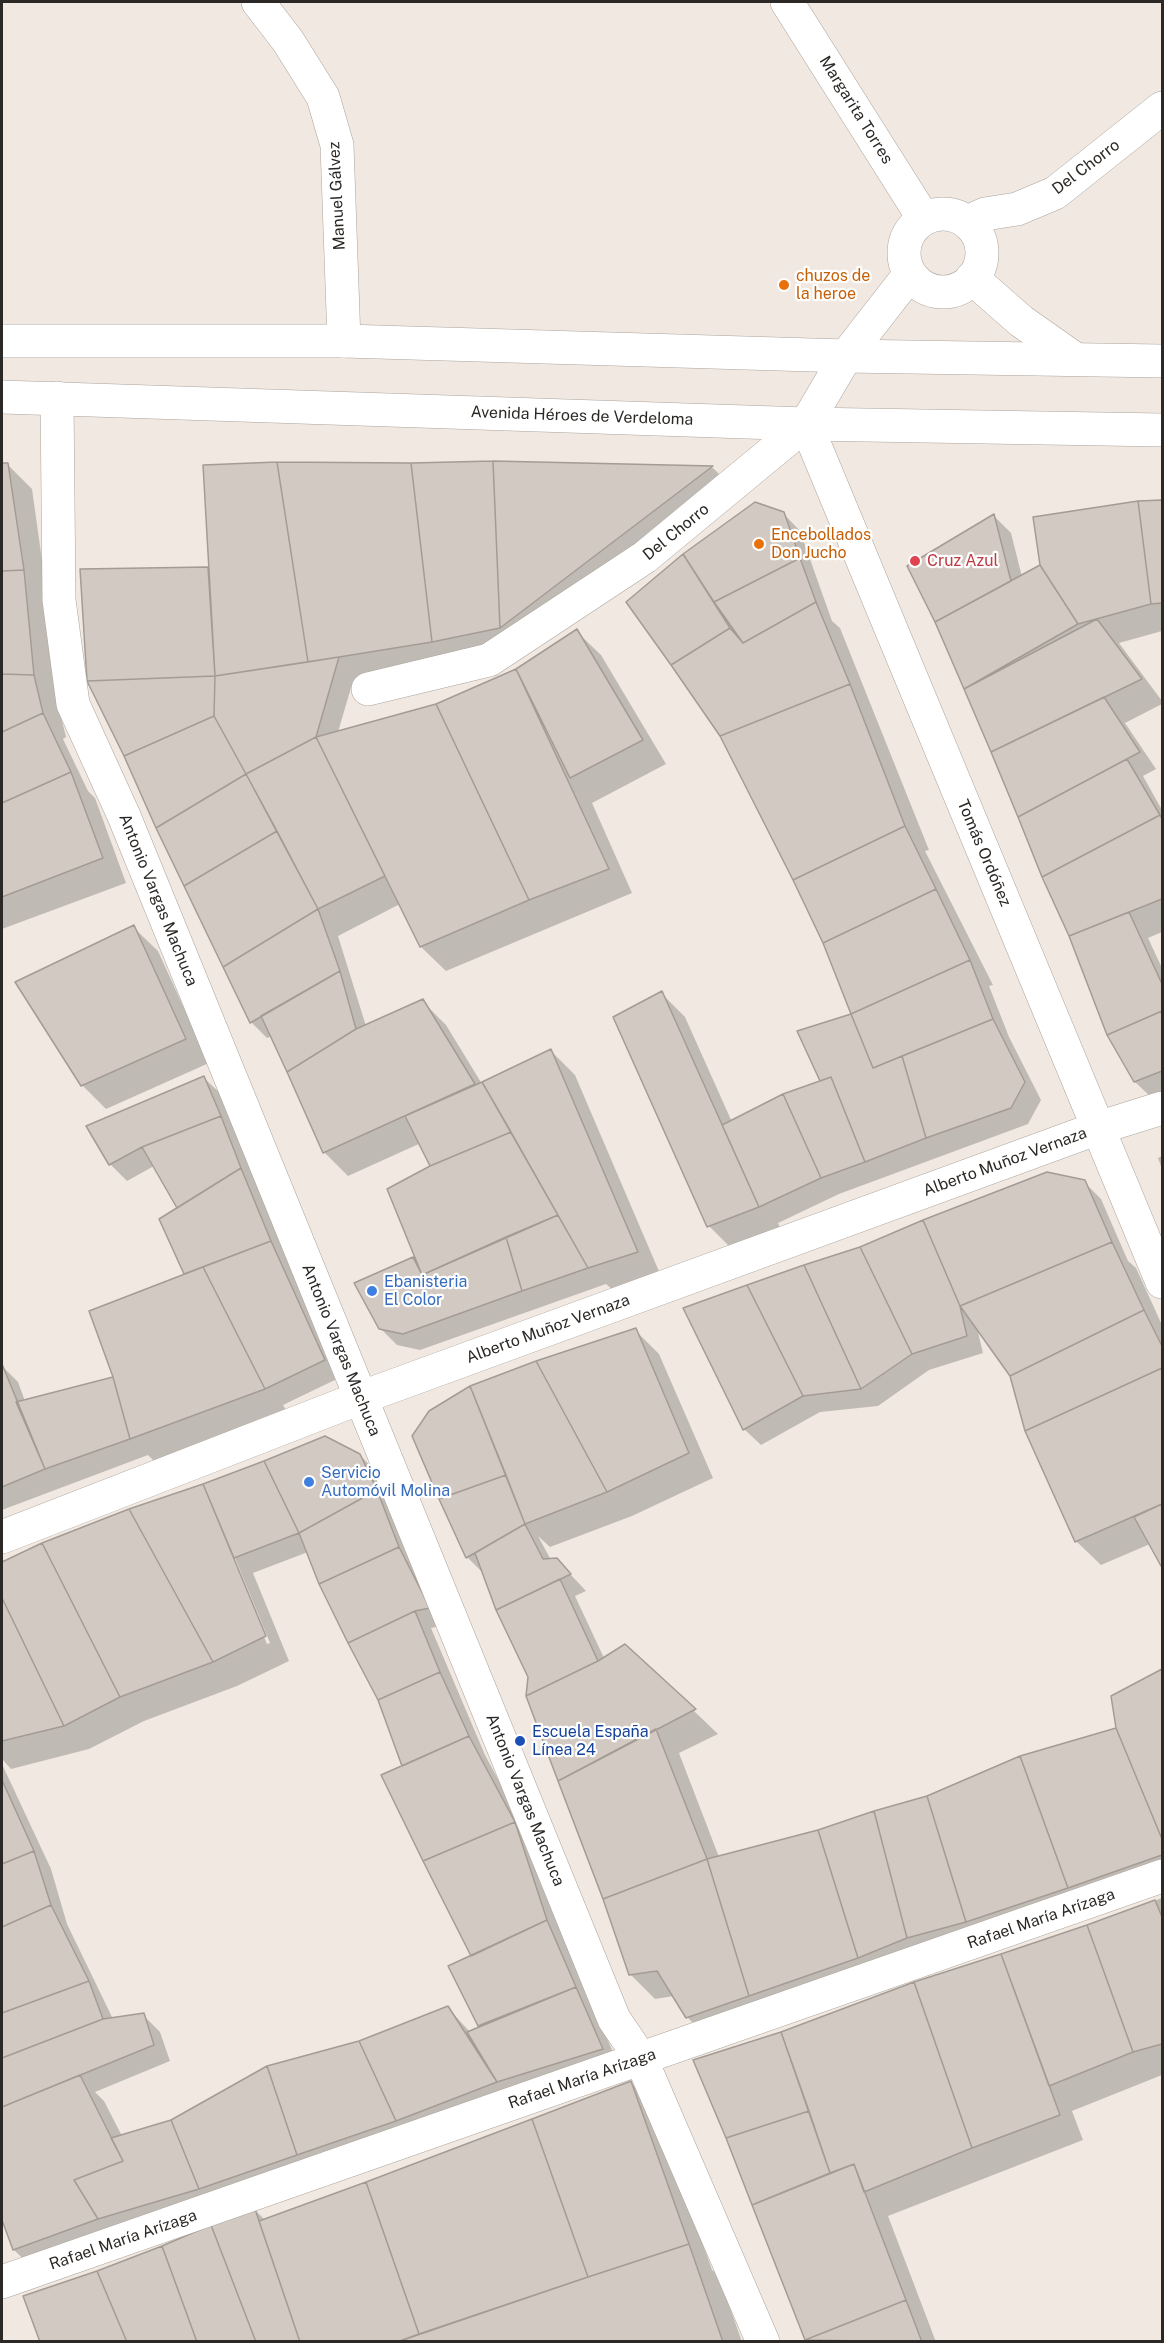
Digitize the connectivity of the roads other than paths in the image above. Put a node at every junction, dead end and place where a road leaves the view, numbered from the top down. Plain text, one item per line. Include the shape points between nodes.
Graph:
1 (258, 2) edge
2 (800, 6) edge
3 (1162, 108) edge
4 (924, 219) junction
5 (967, 222) junction
6 (909, 274) junction
7 (972, 278) junction
8 (2, 341) edge
9 (344, 341) junction
10 (846, 356) junction
11 (1075, 359) junction
12 (1162, 361) edge
13 (2, 398) edge
14 (57, 398) junction
15 (806, 424) junction
16 (1162, 430) edge
17 (368, 689) dead end
18 (1162, 1108) edge
19 (1098, 1128) junction
20 (1162, 1282) edge
21 (360, 1398) junction
22 (2, 1538) edge
23 (1162, 1876) edge
24 (640, 2058) junction
25 (2, 2282) edge
26 (763, 2342) edge

1 - 9 street, Manuel Gálvez via 323,97 337,145
2 - 4 street, Margarita Torres
3 - 5 street, Del Chorro via 1056,193 1017,209 985,214
4 - 5 street via 945,214
4 - 6 street via 906,239 904,263
5 - 7 street via 981,243 979,268
6 - 7 street via 928,290 940,292 952,291
6 - 10 street, Del Chorro
7 - 11 street via 1021,321
8 - 9 street
9 - 10 street
10 - 11 street
10 - 15 street, Del Chorro
11 - 12 street
13 - 14 street, Avenida Héroes de Verdeloma
14 - 15 street, Avenida Héroes de Verdeloma
14 - 21 street, Antonio Vargas Machuca via 59,600 73,704 124,816
15 - 16 street, Avenida Héroes de Verdeloma
15 - 17 street, Del Chorro via 645,557 489,660
15 - 19 street, Tomás Ordóñez
18 - 19 street, Alberto Muñoz Vernaza
19 - 20 street, Tomás Ordóñez
19 - 21 street, Alberto Muñoz Vernaza
21 - 22 street, Alberto Muñoz Vernaza
21 - 24 street, Antonio Vargas Machuca via 614,2019
23 - 24 street, Rafael María Arízaga
24 - 25 street, Rafael María Arízaga
24 - 26 street, Antonio Vargas Machuca

